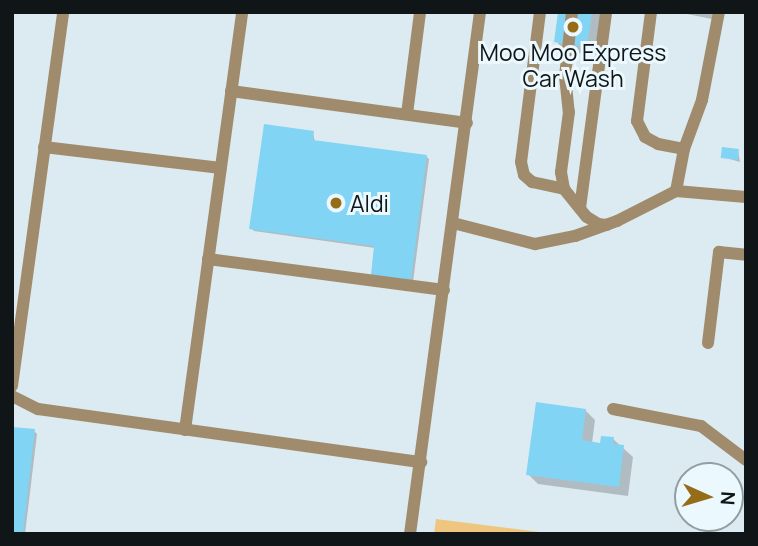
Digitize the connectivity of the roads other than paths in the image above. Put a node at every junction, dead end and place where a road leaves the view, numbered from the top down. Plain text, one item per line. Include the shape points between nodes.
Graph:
1 (63, 12) edge
2 (242, 12) edge
3 (420, 12) edge
4 (480, 12) edge
5 (540, 12) edge
6 (572, 12) edge
7 (606, 12) edge
8 (651, 12) edge
9 (719, 12) edge
10 (232, 91) junction
11 (407, 114) junction
12 (467, 123) junction
13 (44, 147) junction
14 (684, 149) junction
15 (221, 168) junction
16 (564, 189) junction
17 (676, 191) junction
18 (746, 197) edge
19 (580, 208) junction
20 (453, 223) junction
21 (608, 225) junction
22 (746, 255) edge
23 (208, 260) junction
24 (444, 290) junction
25 (708, 343) dead end
26 (12, 386) edge
27 (12, 396) edge
28 (613, 409) dead end
29 (185, 430) junction
30 (746, 460) edge
31 (421, 462) junction
32 (410, 534) edge

1 - 13 lane
2 - 10 lane
3 - 11 lane
4 - 12 lane
5 - 16 lane via 521,162 524,175 532,182
6 - 16 lane via 565,76 569,112 561,172
7 - 19 lane
8 - 14 lane via 637,121 645,137
9 - 14 lane via 702,100
10 - 11 lane
10 - 15 lane
11 - 12 lane
12 - 20 lane
13 - 15 lane
13 - 26 lane
14 - 17 lane
15 - 23 lane
16 - 19 lane
17 - 18 lane
17 - 21 lane
19 - 21 lane via 598,224
20 - 21 lane via 535,244
20 - 24 lane
22 - 25 lane via 719,252
23 - 24 lane
23 - 29 lane
24 - 31 lane
27 - 29 lane via 38,409
28 - 30 lane via 701,426
29 - 31 lane
31 - 32 lane

